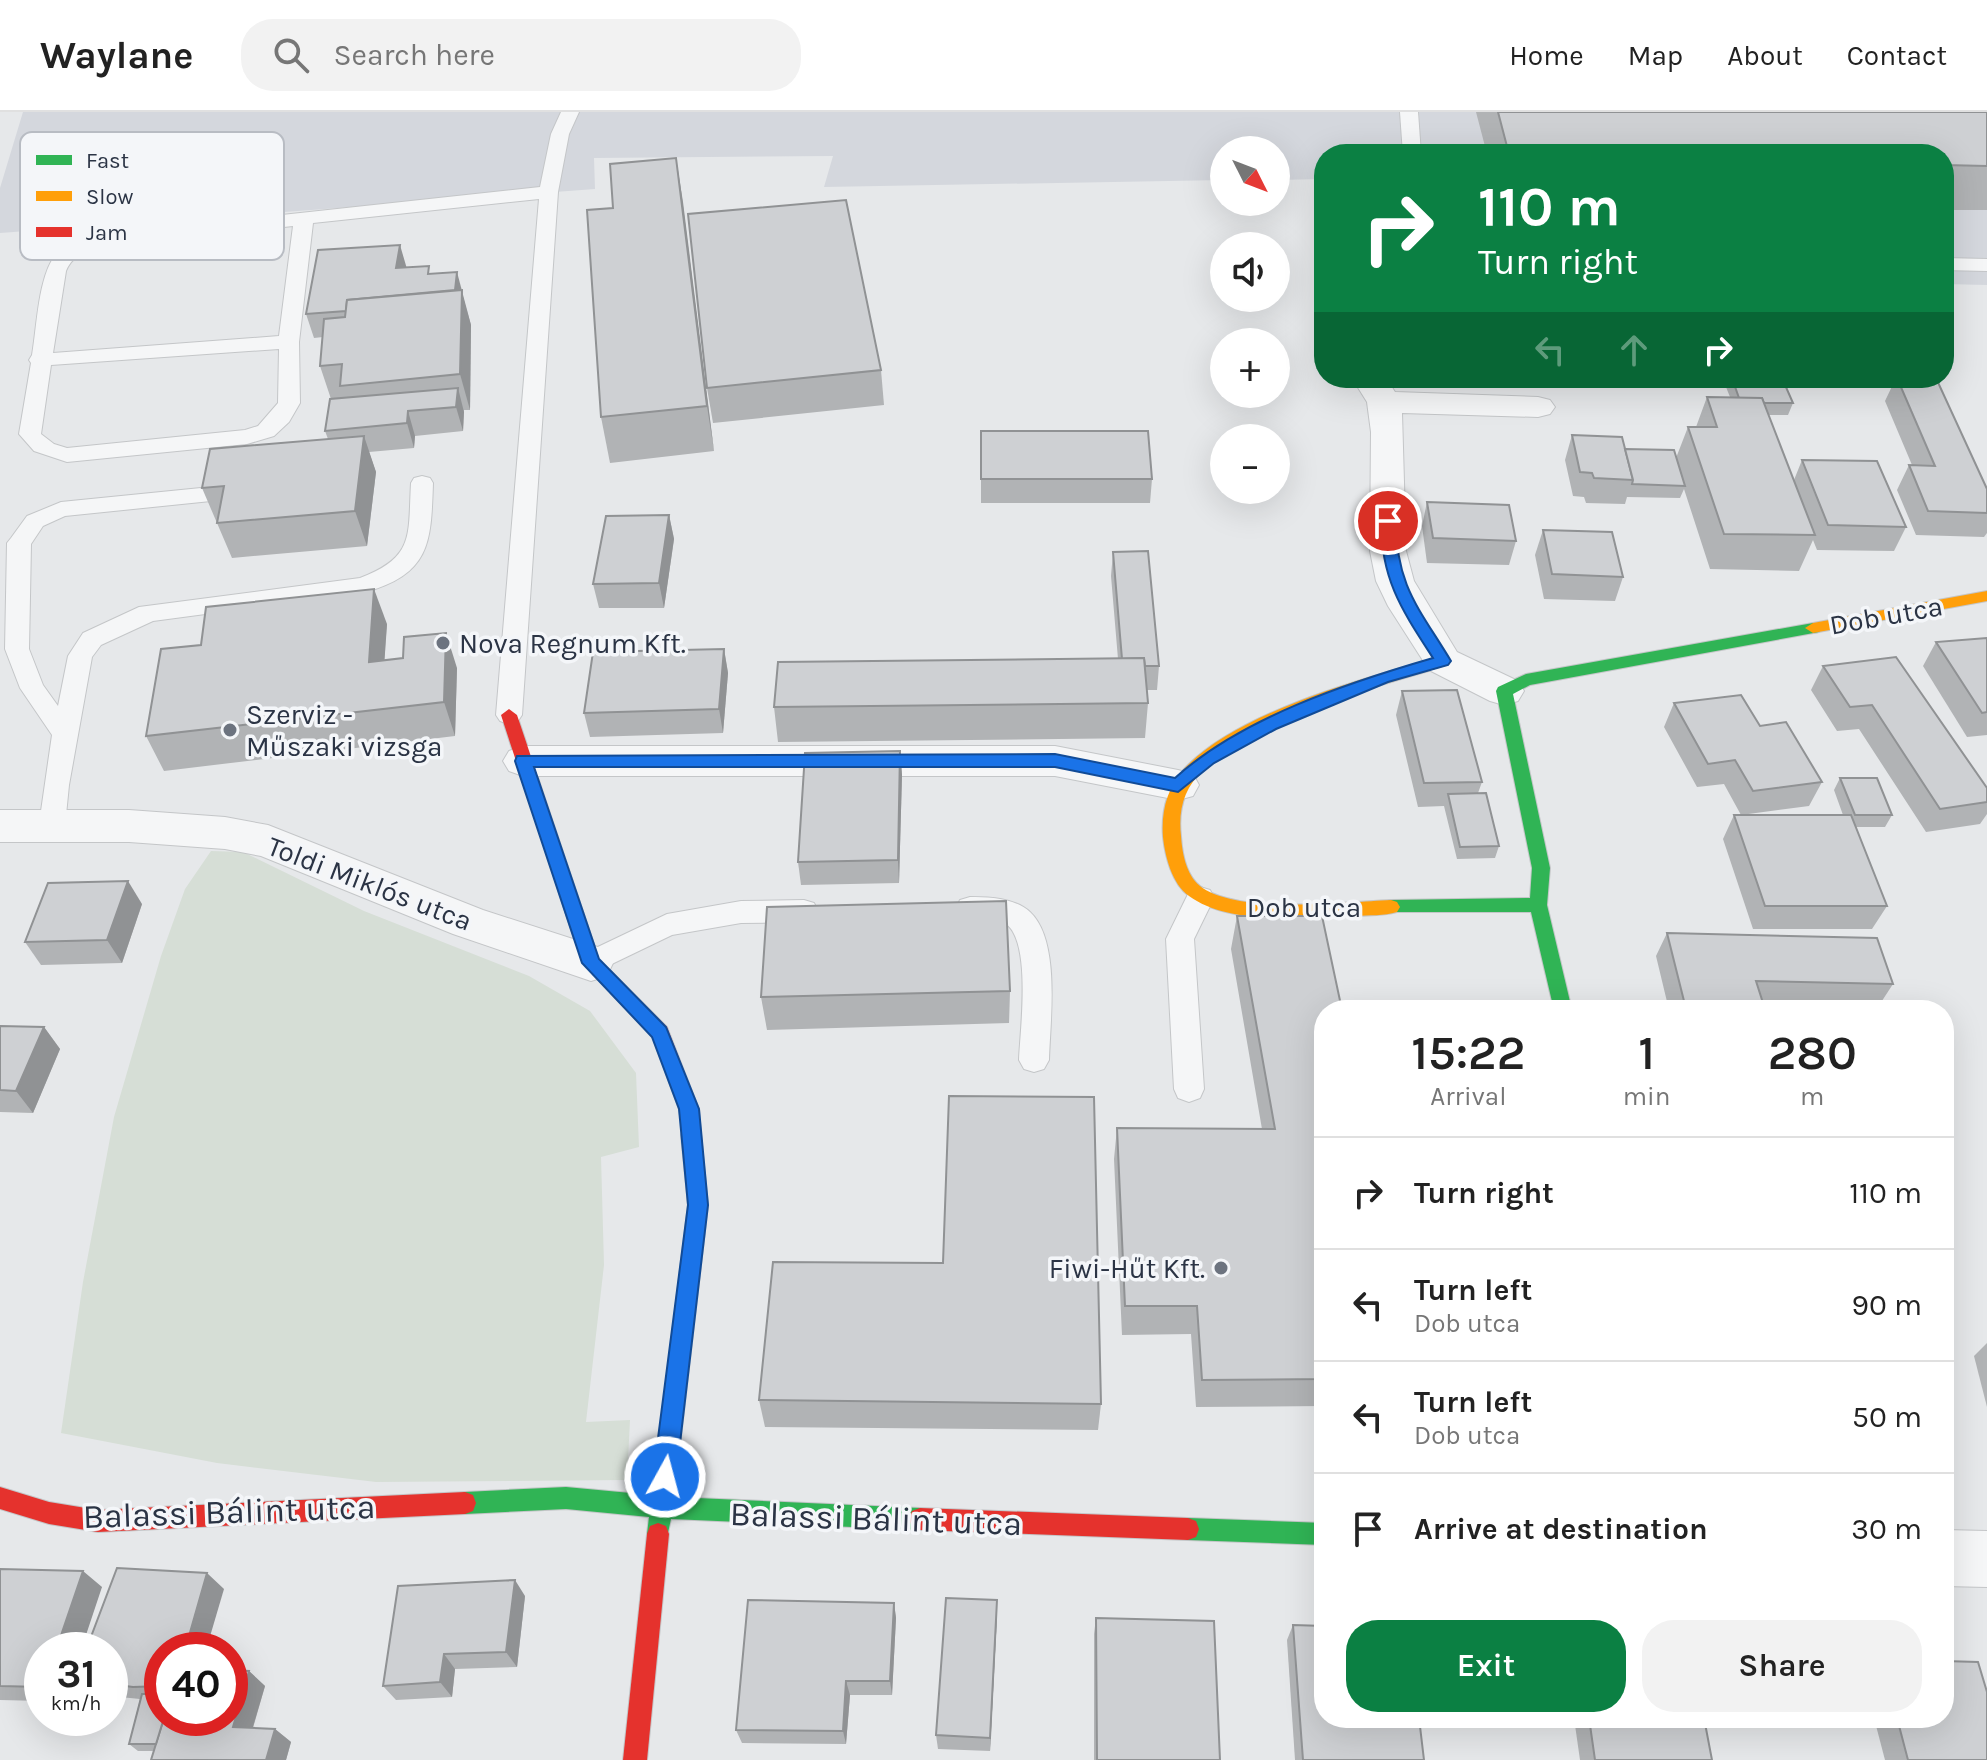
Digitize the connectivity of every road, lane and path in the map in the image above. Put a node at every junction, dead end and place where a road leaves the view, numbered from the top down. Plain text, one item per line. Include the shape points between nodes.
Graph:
1 (570, 112) edge
2 (1409, 112) edge
3 (1411, 144) edge
4 (549, 192) junction
5 (304, 218) junction
6 (284, 220) edge
7 (62, 260) edge
8 (1954, 264) edge
9 (1987, 265) edge
10 (289, 342) junction
11 (39, 360) junction
12 (1376, 390) edge
13 (1538, 407) dead end
14 (422, 483) dead end
15 (211, 494) edge
16 (1987, 596) edge
17 (1443, 661) junction
18 (1504, 691) junction
19 (509, 715) joint
20 (65, 734) junction
21 (523, 761) junction
22 (1178, 785) junction
23 (52, 825) junction
24 (0, 826) edge
25 (1200, 898) junction
26 (1538, 905) junction
27 (948, 909) edge
28 (837, 911) edge
29 (591, 963) junction
30 (1561, 1000) edge
31 (1034, 1060) dead end
32 (1189, 1089) dead end
33 (0, 1498) edge
34 (661, 1507) junction
35 (1314, 1534) edge
36 (1954, 1558) edge
37 (1987, 1559) edge
38 (635, 1760) edge

1 - 4 lane via 560,134
2 - 3 lane
4 - 5 lane
4 - 19 lane
5 - 6 lane
5 - 10 lane
7 - 11 lane
8 - 9 lane
10 - 11 lane
10 - 11 lane via 289,403 266,431 67,455 44,450 30,434
12 - 13 street
12 - 17 street via 1388,432 1388,551 1395,581
14 - 20 lane via 417,546 409,562 391,576 363,585 148,613 92,639 80,656
15 - 20 lane via 61,509 35,521 19,543 17,649 32,688
16 - 18 street, Dob utca via 1526,680
17 - 18 street
17 - 22 street via 1383,678 1270,725 1208,758
18 - 26 street via 1541,868
19 - 21 street, Toldi Miklós utca
20 - 23 lane
21 - 22 street via 1055,761
21 - 29 street, Toldi Miklós utca
22 - 25 street via 1170,829 1179,872
23 - 24 street, Toldi Miklós utca
23 - 29 street, Toldi Miklós utca via 225,833 268,841 453,917
25 - 26 street, Dob utca via 1239,909
25 - 32 lane via 1180,939
26 - 30 street
27 - 31 lane via 996,908 1023,922 1034,946
28 - 29 lane via 741,912 667,925
29 - 34 street, Toldi Miklós utca via 660,1032 689,1109 698,1205
33 - 34 street, Balassi Bálint utca via 98,1521 566,1498
34 - 35 street, Balassi Bálint utca
34 - 38 street, Toldi Miklós utca
36 - 37 street

